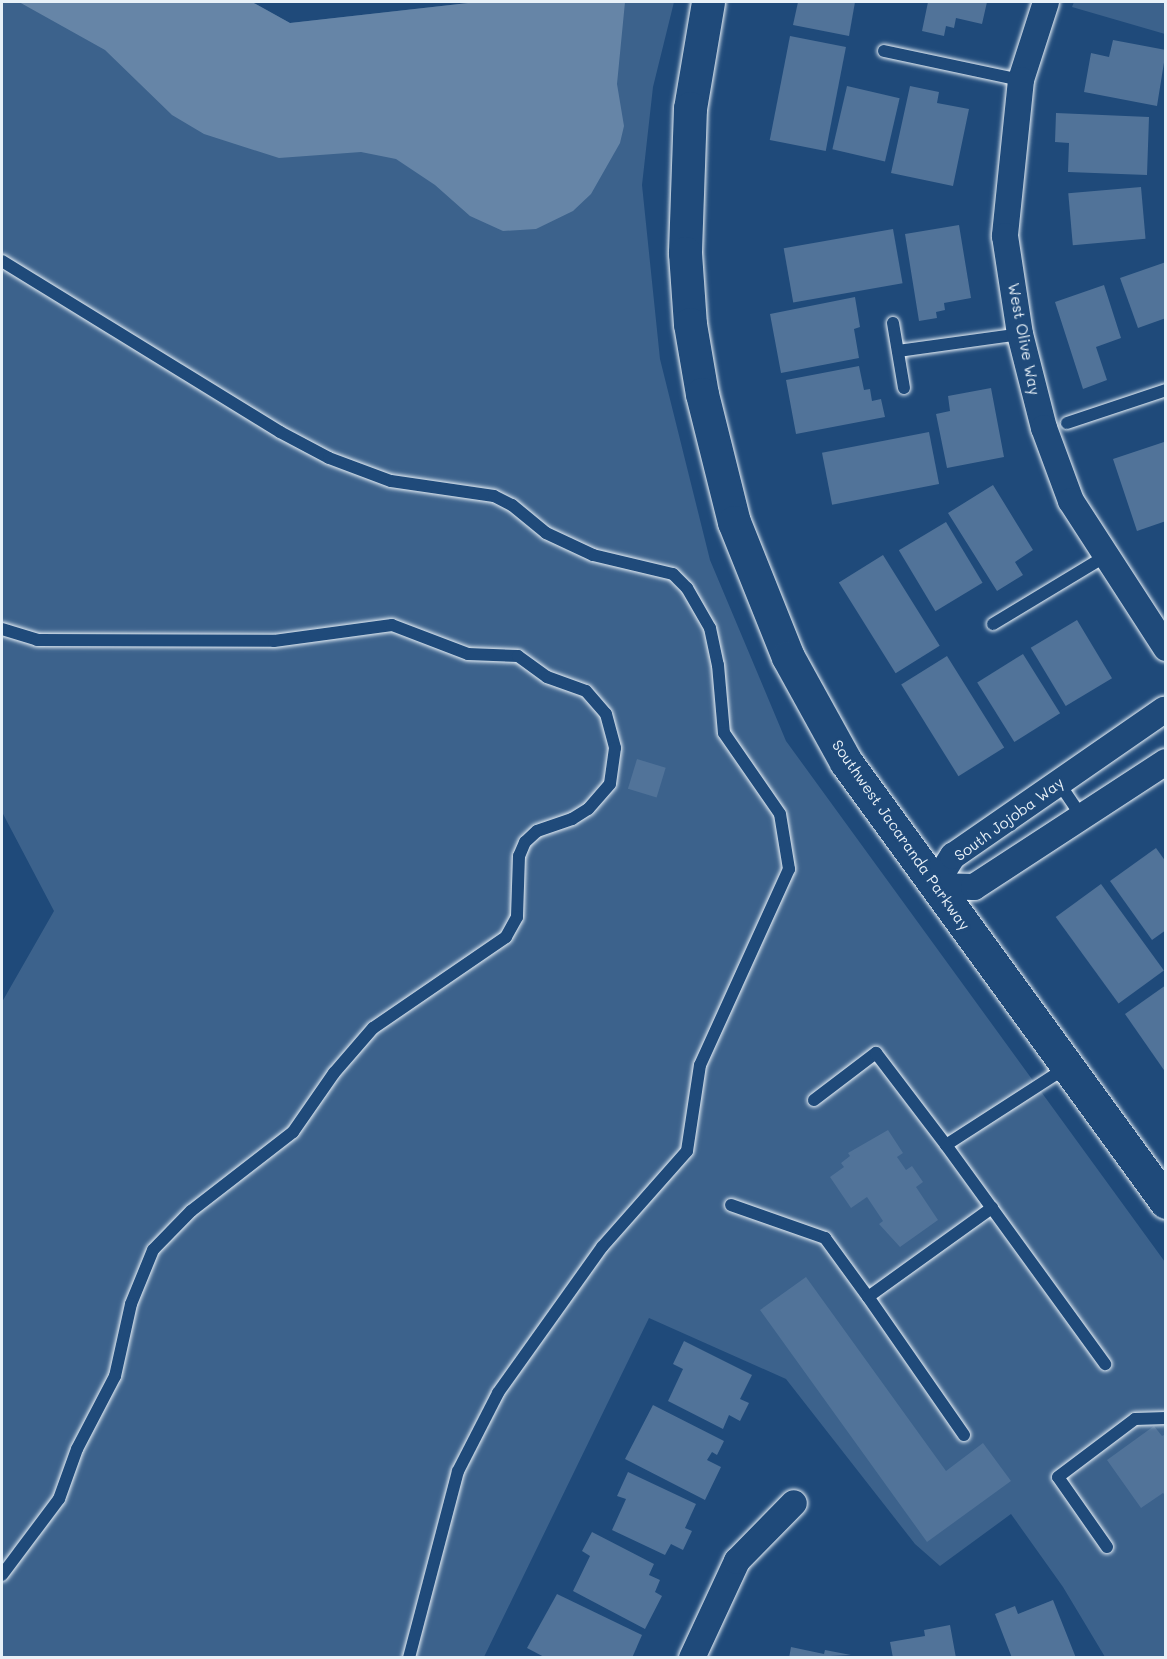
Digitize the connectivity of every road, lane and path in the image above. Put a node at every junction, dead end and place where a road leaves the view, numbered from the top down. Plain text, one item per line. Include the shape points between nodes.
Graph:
1 (708, 2) edge
2 (1046, 2) edge
3 (884, 51) dead end
4 (1021, 80) junction
5 (2, 261) edge
6 (893, 323) dead end
7 (1020, 334) junction
8 (898, 351) junction
9 (904, 387) dead end
10 (1166, 390) edge
11 (1067, 423) dead end
12 (1104, 557) junction
13 (993, 624) dead end
14 (2, 629) edge
15 (1166, 648) edge
16 (1165, 707) edge
17 (1166, 762) edge
18 (1059, 783) junction
19 (1081, 816) junction
20 (934, 886) junction
21 (1067, 1067) junction
22 (814, 1100) dead end
23 (946, 1145) junction
24 (1166, 1202) edge
25 (731, 1205) dead end
26 (992, 1208) junction
27 (868, 1297) junction
28 (1105, 1364) dead end
29 (1166, 1418) edge
30 (964, 1435) dead end
31 (794, 1503) dead end
32 (1107, 1547) dead end
33 (2, 1575) edge
34 (409, 1658) edge
35 (692, 1658) edge

1 - 20 street, Southwest Jacaranda Parkway via 690,108 685,253 690,324 716,459 734,522 788,657 846,762
2 - 4 street, West Olive Way
3 - 4 lane
4 - 7 street, West Olive Way via 1005,236
5 - 34 lane via 280,432 329,458 391,481 494,496 512,505 546,533 584,551 673,574 687,588 710,628 718,665 724,733 780,814 788,844 789,869 700,1065 687,1151 602,1247 498,1393 458,1471
6 - 8 lane
7 - 8 lane
7 - 12 street, West Olive Way via 1054,460 1071,501
8 - 9 lane
10 - 11 lane
12 - 13 lane
12 - 15 street, West Olive Way
14 - 33 lane via 37,640 274,641 392,625 468,654 518,656 547,677 586,690 606,714 615,748 610,784 588,808 572,819 537,831 525,842 519,856 518,916 506,937 373,1028 348,1055 293,1132 176,1224 153,1250 131,1304 115,1376 106,1398 88,1425 59,1498
16 - 18 street, South Jojoba Way
17 - 19 street, South Jojoba Way
18 - 19 lane
18 - 20 street, South Jojoba Way via 953,856
19 - 20 street, South Jojoba Way via 974,887
20 - 21 street, Southwest Jacaranda Parkway
21 - 23 lane
21 - 24 street, Southwest Jacaranda Parkway
22 - 23 lane via 876,1053
23 - 26 lane
25 - 27 lane via 825,1238
26 - 27 lane
26 - 28 lane
27 - 30 lane
29 - 32 lane via 1135,1419 1058,1477
31 - 35 street via 737,1561

